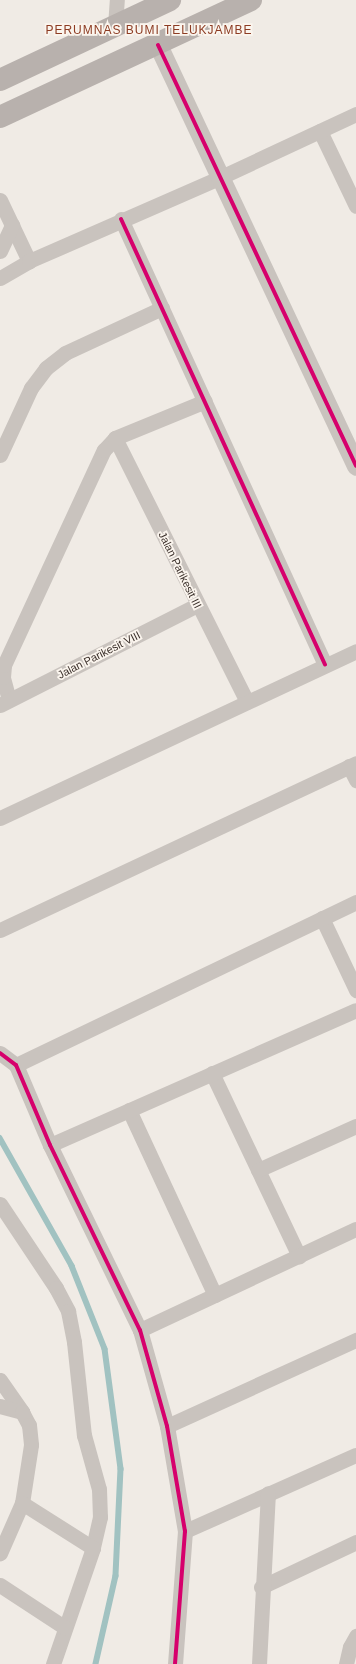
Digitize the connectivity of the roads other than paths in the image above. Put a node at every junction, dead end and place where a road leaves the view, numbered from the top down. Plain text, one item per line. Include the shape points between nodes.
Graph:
1 (117, 0) edge
2 (170, 0) edge
3 (252, 0) edge
4 (115, 26) junction
5 (158, 45) junction
6 (0, 80) edge
7 (356, 114) edge
8 (0, 117) edge
9 (320, 131) junction
10 (221, 177) junction
11 (0, 200) edge
12 (356, 206) edge
13 (121, 219) junction
14 (12, 225) junction
15 (0, 251) edge
16 (29, 261) junction
17 (0, 278) edge
18 (162, 308) junction
19 (205, 401) junction
20 (115, 438) junction
21 (0, 455) edge
22 (356, 466) edge
23 (197, 605) junction
24 (356, 651) edge
25 (325, 665) junction
26 (5, 702) edge
27 (247, 702) junction
28 (353, 765) edge
29 (356, 780) edge
30 (0, 818) edge
31 (356, 902) edge
32 (322, 918) junction
33 (0, 930) edge
34 (356, 990) edge
35 (356, 1010) edge
36 (0, 1053) edge
37 (16, 1065) junction
38 (212, 1073) junction
39 (129, 1110) junction
40 (356, 1126) edge
41 (50, 1145) junction
42 (258, 1170) junction
43 (0, 1204) edge
44 (356, 1229) edge
45 (299, 1256) junction
46 (214, 1295) junction
47 (140, 1330) junction
48 (356, 1340) edge
49 (0, 1380) edge
50 (0, 1406) edge
51 (22, 1412) junction
52 (167, 1426) junction
53 (356, 1455) edge
54 (268, 1493) junction
55 (22, 1503) junction
56 (185, 1531) junction
57 (356, 1542) edge
58 (93, 1548) junction
59 (0, 1553) edge
60 (0, 1585) edge
61 (262, 1587) junction
62 (64, 1627) junction
63 (356, 1636) edge
64 (53, 1664) edge
65 (175, 1664) edge
66 (259, 1664) edge
67 (346, 1664) edge

1 - 4 street
2 - 4 main road
3 - 5 main road
4 - 6 main road
5 - 8 main road
5 - 10 street
7 - 9 street
9 - 10 street
9 - 12 street
10 - 13 street
10 - 22 street
11 - 14 street
13 - 16 street
13 - 18 street
14 - 15 street
14 - 16 street
16 - 17 street
18 - 19 street
18 - 21 street via 64,353 46,368 31,388
19 - 20 street
19 - 25 street
20 - 23 street, Jalan Parikesit III
20 - 26 street via 97,461 4,665
23 - 26 street, Jalan Parikesit VIII
23 - 27 street, Jalan Parikesit III
24 - 25 street
25 - 27 street
27 - 30 street
28 - 29 street
28 - 33 street
31 - 32 street
32 - 34 street
32 - 37 street
35 - 38 street
36 - 37 street
37 - 41 street
38 - 39 street
38 - 42 street
39 - 41 street
39 - 46 street
40 - 42 street
41 - 47 street
42 - 45 street
43 - 58 street via 56,1288 68,1311 84,1435 99,1489 100,1517
44 - 45 street
45 - 46 street
46 - 47 street
47 - 52 street
48 - 52 street
49 - 51 street
50 - 51 street
51 - 55 street via 29,1425 31,1445
52 - 56 street
53 - 54 street
54 - 56 street
54 - 61 street
55 - 58 street
55 - 59 street
56 - 65 street
57 - 61 street
58 - 62 street
60 - 62 street
61 - 66 street
62 - 64 street
63 - 67 street

